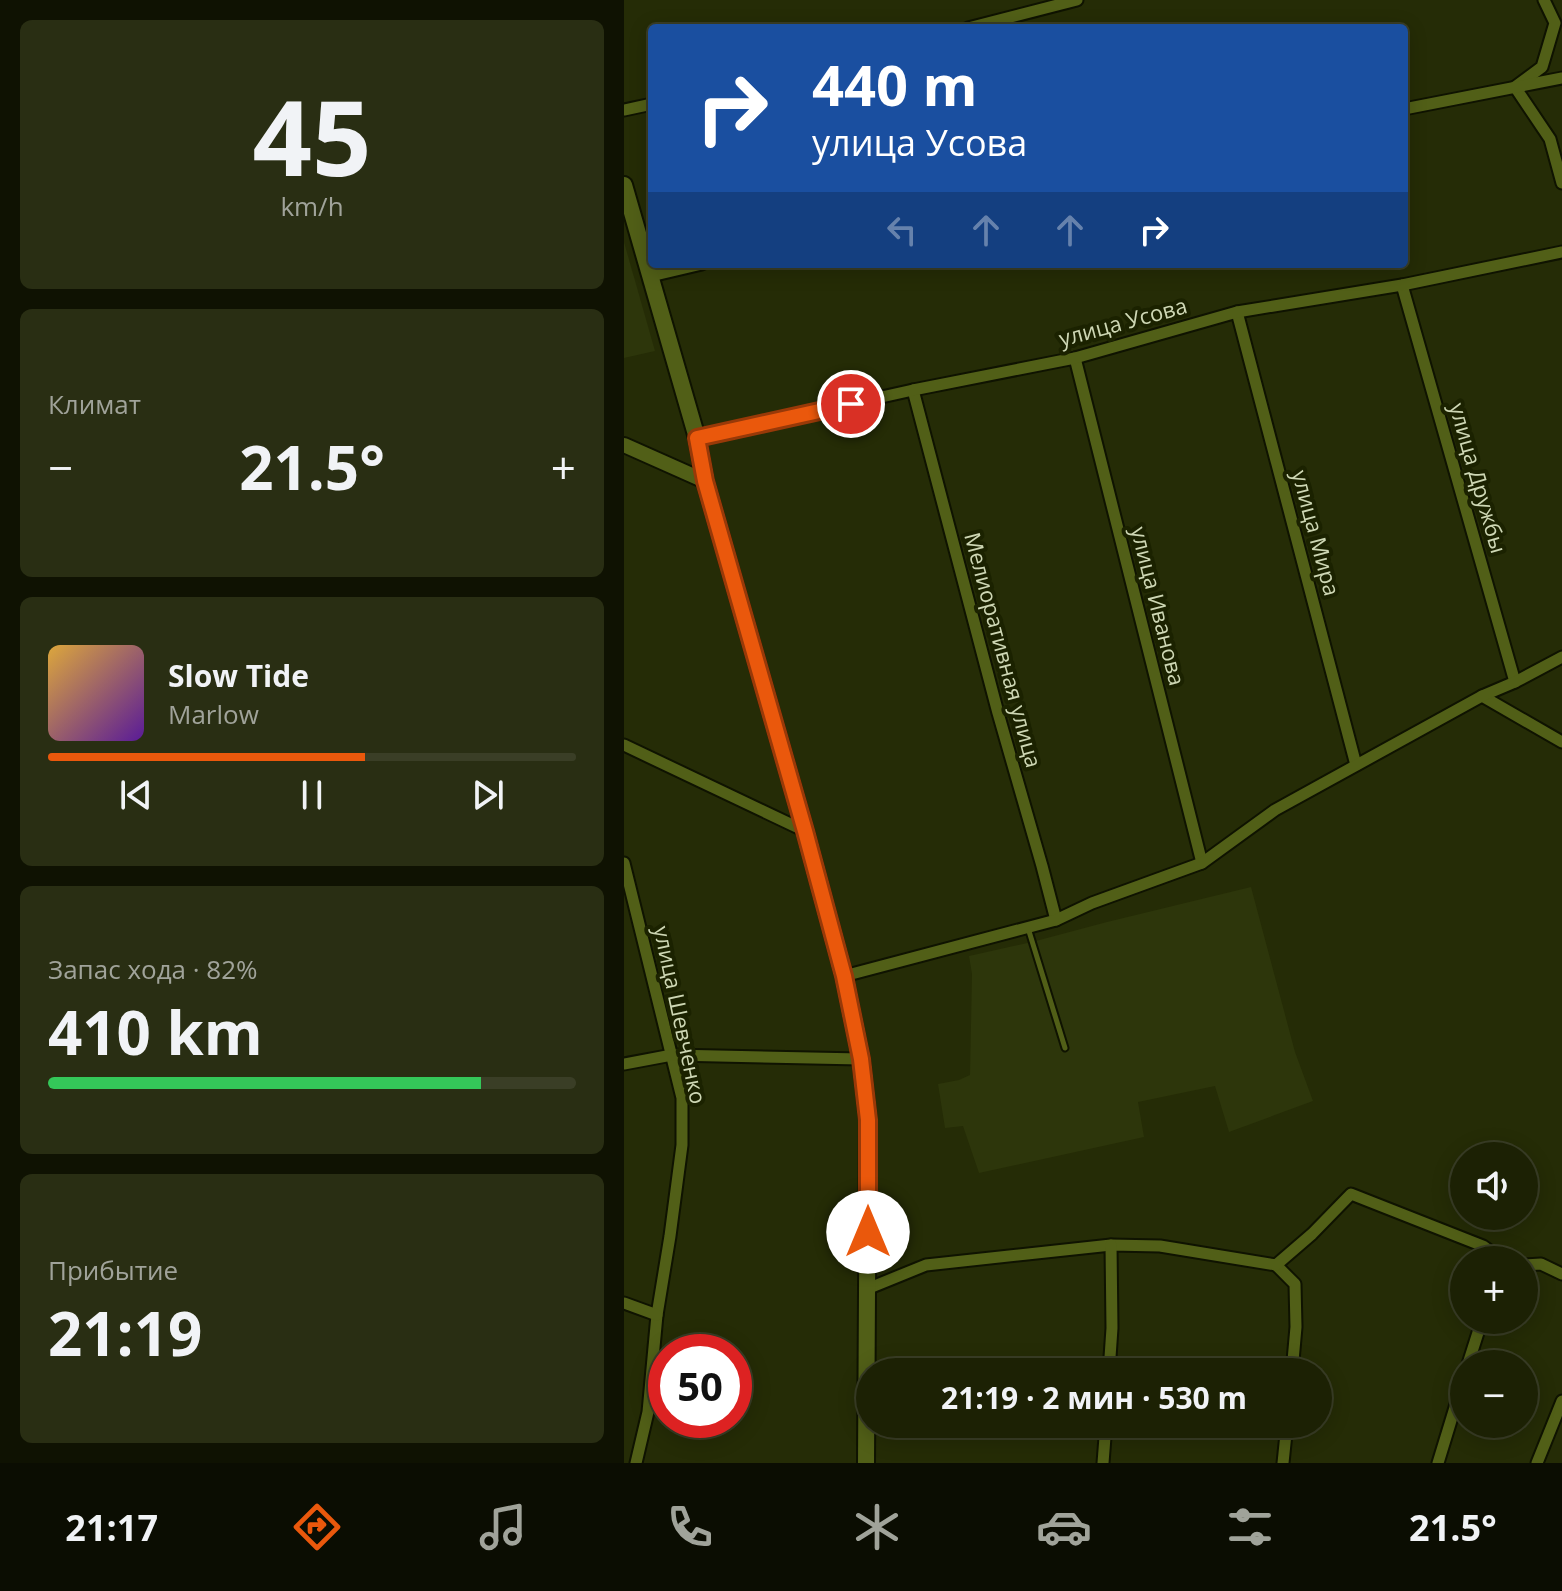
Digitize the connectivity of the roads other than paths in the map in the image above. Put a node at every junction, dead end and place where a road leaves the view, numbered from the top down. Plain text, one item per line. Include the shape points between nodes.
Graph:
1 (1077, 0) edge
2 (1544, 0) edge
3 (984, 24) edge
4 (1562, 78) edge
5 (1515, 87) junction
6 (648, 105) edge
7 (1408, 108) edge
8 (624, 110) edge
9 (1562, 183) edge
10 (624, 185) edge
11 (1562, 252) edge
12 (648, 266) edge
13 (649, 268) edge
14 (685, 268) edge
15 (651, 276) junction
16 (1402, 285) junction
17 (1237, 312) junction
18 (1075, 358) junction
19 (913, 390) junction
20 (697, 438) junction
21 (624, 445) edge
22 (705, 481) junction
23 (1562, 657) edge
24 (1515, 682) junction
25 (1482, 696) junction
26 (1562, 742) edge
27 (624, 745) edge
28 (1356, 765) junction
29 (805, 831) junction
30 (624, 863) edge
31 (1202, 863) junction
32 (1056, 920) junction
33 (1028, 927) junction
34 (844, 976) junction
35 (1065, 1048) dead end
36 (672, 1055) junction
37 (861, 1059) junction
38 (624, 1064) edge
39 (1111, 1245) junction
40 (1483, 1246) edge
41 (1538, 1264) edge
42 (1276, 1265) junction
43 (1562, 1274) edge
44 (867, 1289) junction
45 (624, 1303) edge
46 (657, 1315) junction
47 (1110, 1358) edge
48 (1293, 1358) edge
49 (1562, 1401) edge
50 (1450, 1424) edge
51 (1105, 1438) edge
52 (1286, 1438) edge
53 (636, 1463) edge
54 (866, 1463) edge
55 (1103, 1463) edge
56 (1283, 1463) edge
57 (1438, 1463) edge
58 (1537, 1463) edge

1 - 3 street
2 - 5 street via 1555,23 1542,67
4 - 5 street
5 - 7 street
5 - 9 street via 1550,139
6 - 8 street
10 - 12 main road
11 - 16 street, улица Усова
13 - 15 main road
14 - 15 street
15 - 20 main road
16 - 17 street, улица Усова
16 - 24 street, улица Дружбы
17 - 18 street, улица Усова
17 - 28 street, улица Мира
18 - 19 street, улица Усова
18 - 31 street, улица Иванова
19 - 20 street, улица Усова
19 - 32 street, Мелиоративная улица
20 - 22 main road
21 - 22 street
22 - 29 main road
23 - 24 street
24 - 25 street
25 - 26 street
25 - 28 street
27 - 29 street
28 - 31 street via 1275,810
29 - 34 main road
30 - 36 street, улица Шевченко
31 - 32 street
32 - 33 street
33 - 34 street
33 - 35 lane
34 - 37 main road
36 - 37 street
36 - 38 street
36 - 46 street, улица Шевченко via 682,1098 682,1145
37 - 44 main road via 868,1120
39 - 42 street via 1160,1246
39 - 44 street via 926,1265
39 - 47 street
40 - 42 street via 1351,1194
41 - 43 street
42 - 48 street via 1295,1284
44 - 54 main road
45 - 46 street
46 - 53 street, улица Шевченко via 648,1412
49 - 58 street
50 - 57 street
51 - 55 street
52 - 56 street

